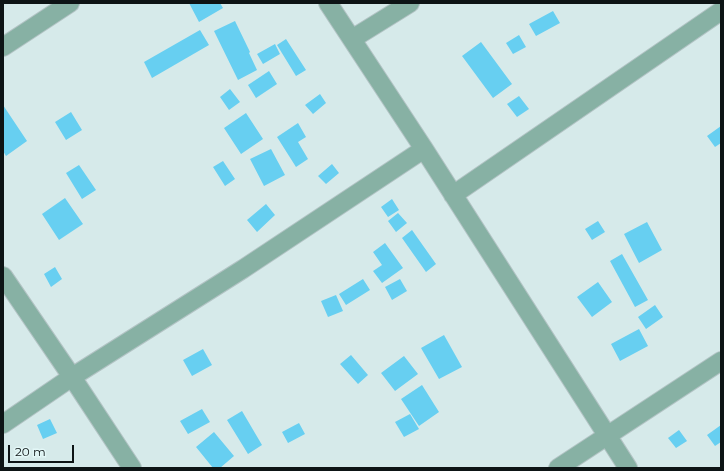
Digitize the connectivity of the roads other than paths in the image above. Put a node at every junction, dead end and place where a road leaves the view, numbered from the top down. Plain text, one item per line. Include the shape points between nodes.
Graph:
1 (70, 3) edge
2 (328, 3) edge
3 (410, 3) edge
4 (721, 10) edge
5 (352, 39) junction
6 (3, 47) edge
7 (424, 149) junction
8 (453, 195) junction
9 (3, 276) edge
10 (721, 361) edge
11 (72, 377) junction
12 (3, 424) edge
13 (607, 436) junction
14 (132, 468) edge
15 (558, 468) edge
16 (628, 468) edge

1 - 6 street
2 - 5 street
3 - 5 street
4 - 8 street
5 - 7 street
7 - 8 street
7 - 11 street via 243,269
8 - 13 street
9 - 11 street
10 - 13 street
11 - 12 street
11 - 14 street
13 - 15 street
13 - 16 street

